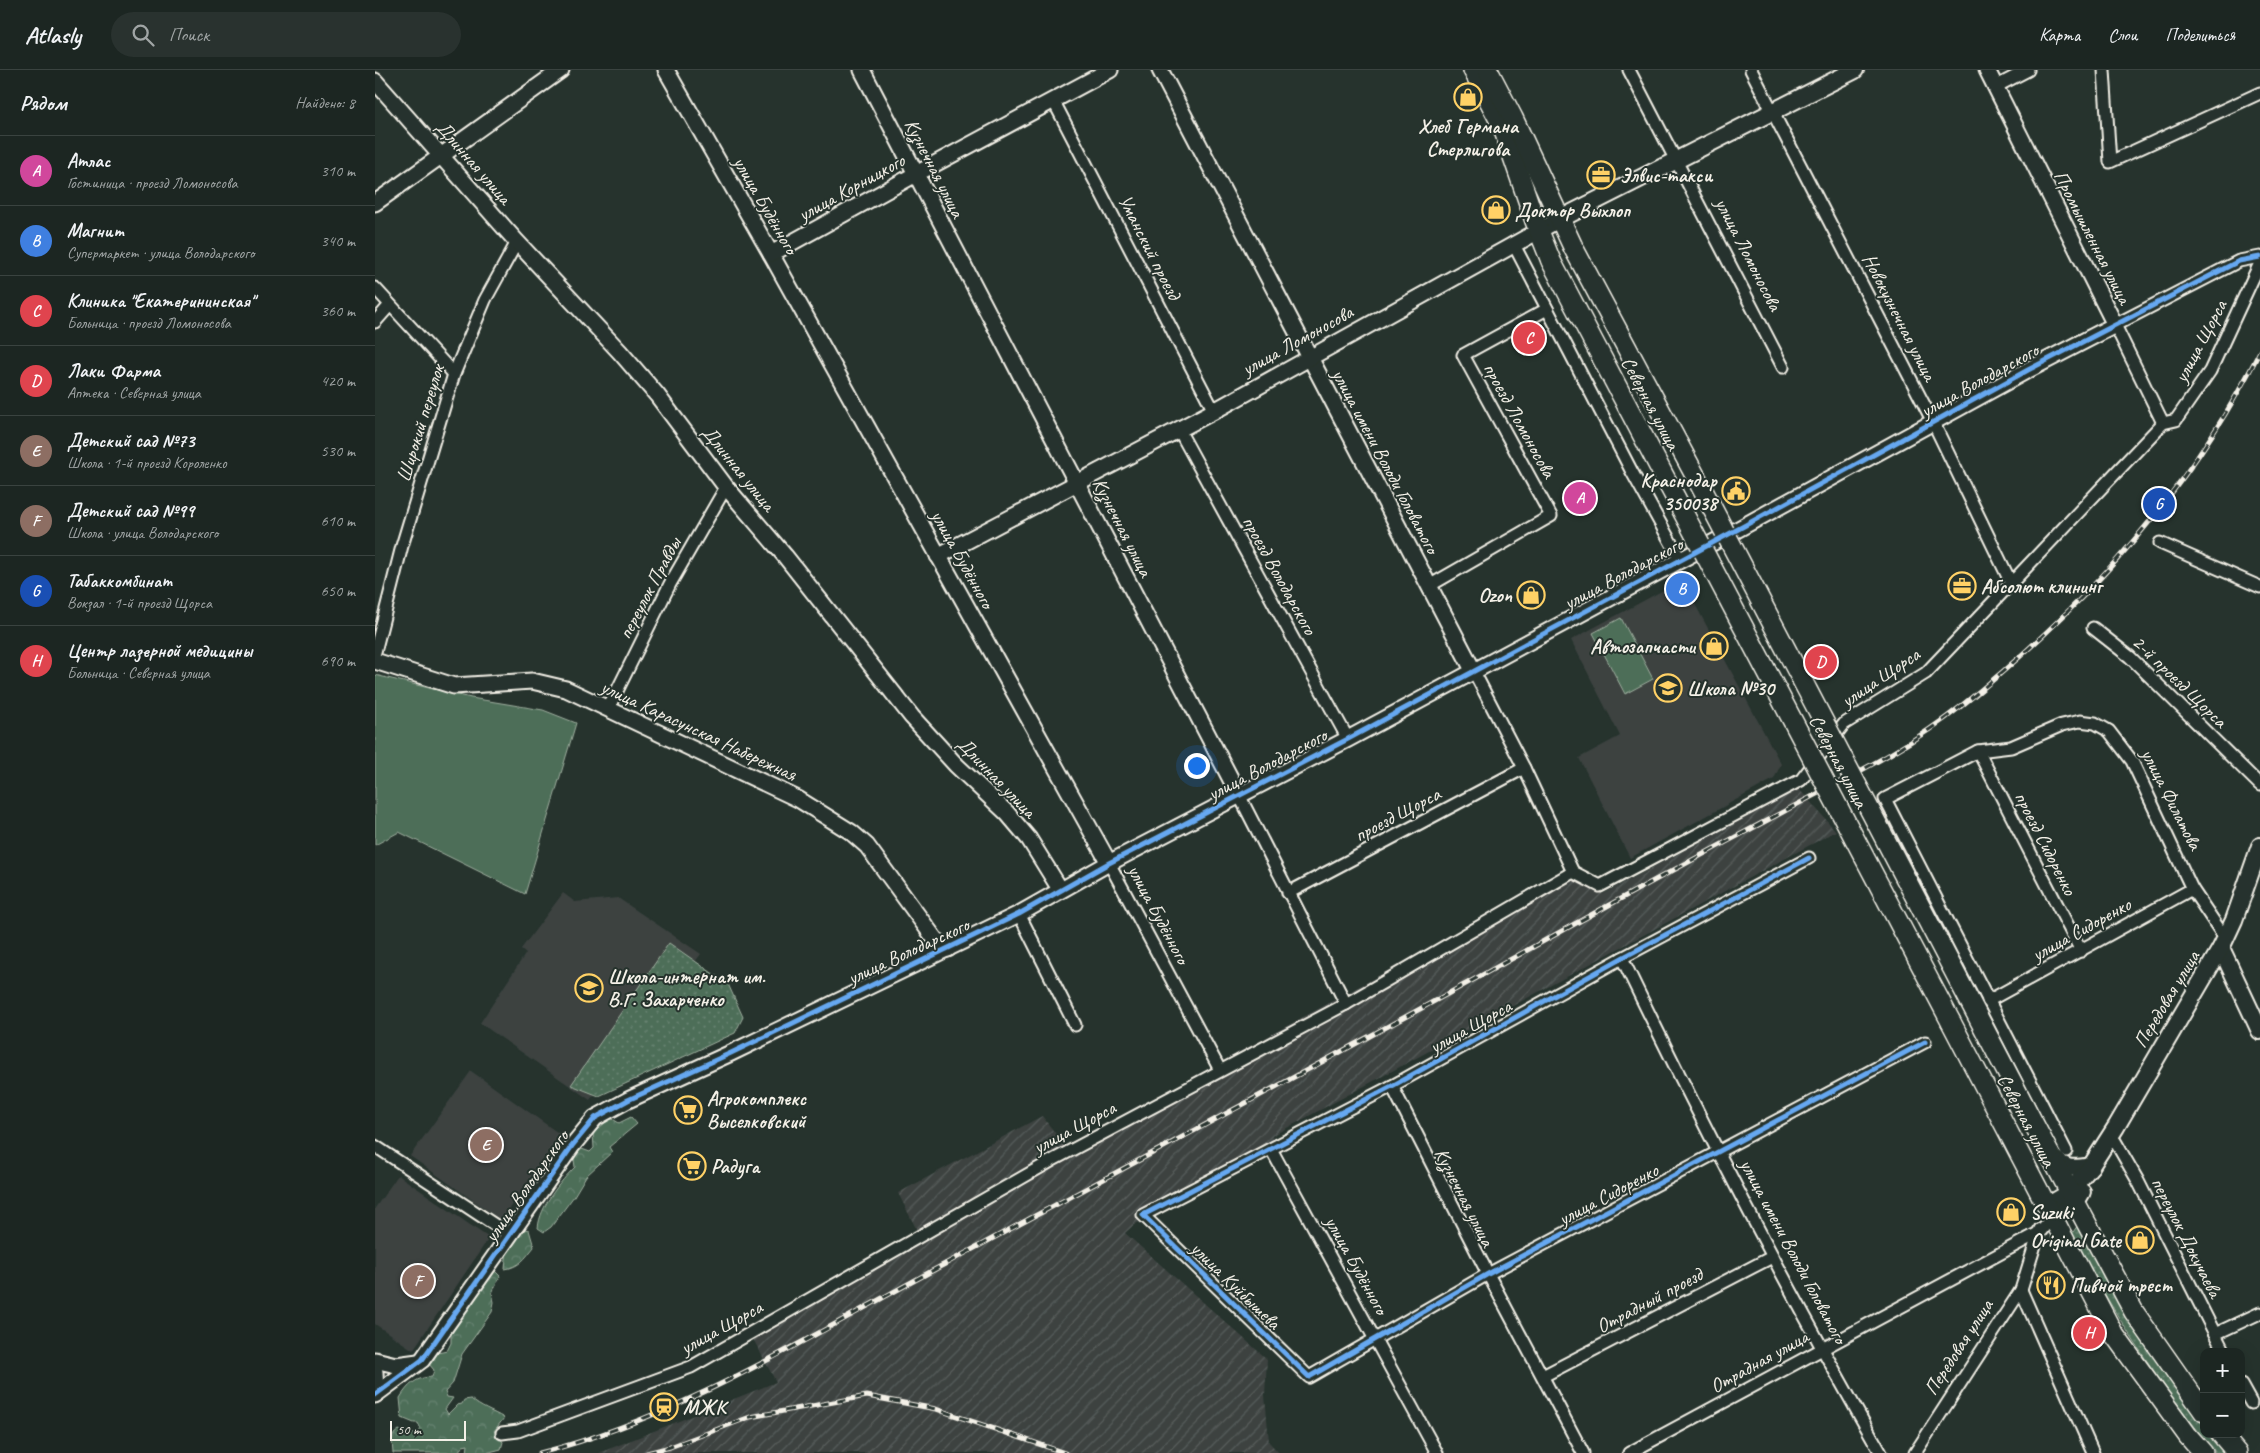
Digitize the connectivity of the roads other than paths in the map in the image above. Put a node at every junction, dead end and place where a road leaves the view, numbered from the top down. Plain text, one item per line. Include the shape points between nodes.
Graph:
1 (561, 70) edge
2 (666, 70) edge
3 (862, 70) edge
4 (1110, 70) edge
5 (1160, 70) edge
6 (1473, 70) edge
7 (1488, 70) edge
8 (1629, 70) edge
9 (1751, 70) edge
10 (1987, 70) edge
11 (2028, 70) edge
12 (2104, 70) edge
13 (1847, 72) edge
14 (375, 81) edge
15 (1995, 87) junction
16 (2260, 93) edge
17 (1053, 100) junction
18 (1772, 112) junction
19 (441, 154) junction
20 (1676, 161) junction
21 (916, 174) junction
22 (375, 203) edge
23 (1560, 219) junction
24 (1538, 230) junction
25 (517, 242) junction
26 (1513, 243) junction
27 (771, 254) junction
28 (2260, 257) edge
29 (2260, 264) edge
30 (375, 288) edge
31 (390, 305) junction
32 (1547, 309) junction
33 (375, 322) edge
34 (2115, 325) junction
35 (1309, 358) junction
36 (1783, 367) dead end
37 (453, 374) junction
38 (1214, 411) junction
39 (1933, 422) junction
40 (2163, 423) junction
41 (1179, 430) junction
42 (1078, 484) junction
43 (726, 486) junction
44 (2160, 543) dead end
45 (938, 556) junction
46 (1680, 559) junction
47 (2011, 583) junction
48 (1429, 586) junction
49 (2260, 587) edge
50 (2093, 628) dead end
51 (375, 652) edge
52 (375, 661) edge
53 (1473, 670) junction
54 (608, 709) junction
55 (1348, 739) junction
56 (1978, 751) junction
57 (1523, 768) junction
58 (2260, 785) edge
59 (1239, 795) junction
60 (2260, 846) edge
61 (1809, 858) dead end
62 (1109, 863) junction
63 (2260, 866) edge
64 (1573, 872) junction
65 (1061, 889) junction
66 (2192, 889) junction
67 (1288, 893) junction
68 (1019, 914) junction
69 (2225, 947) junction
70 (948, 949) junction
71 (2081, 951) junction
72 (1622, 958) junction
73 (2215, 975) junction
74 (2236, 978) junction
75 (1988, 1000) junction
76 (1345, 1004) junction
77 (2260, 1009) edge
78 (1075, 1025) dead end
79 (2260, 1031) edge
80 (1925, 1042) dead end
81 (1220, 1070) junction
82 (1392, 1086) junction
83 (2115, 1141) junction
84 (375, 1146) edge
85 (1271, 1149) junction
86 (1719, 1152) junction
87 (2057, 1152) junction
88 (2091, 1166) junction
89 (2072, 1198) junction
90 (2049, 1211) junction
91 (1143, 1215) joint
92 (2039, 1232) junction
93 (510, 1235) junction
94 (1772, 1257) junction
95 (1488, 1274) junction
96 (2021, 1290) junction
97 (2260, 1313) edge
98 (2215, 1334) junction
99 (1374, 1338) junction
100 (1821, 1348) junction
101 (2222, 1348) edge
102 (422, 1360) junction
103 (377, 1362) edge
104 (1543, 1376) junction
105 (1309, 1377) joint
106 (2245, 1392) edge
107 (376, 1395) edge
108 (2251, 1403) dead end
109 (2200, 1406) edge
110 (502, 1433) dead end
111 (2224, 1438) edge
112 (1437, 1453) edge
113 (1583, 1453) edge
114 (1629, 1453) edge
115 (1881, 1453) edge
116 (1915, 1453) edge
117 (2093, 1453) edge
118 (2203, 1453) edge
119 (2237, 1453) edge

1 - 19 street
2 - 27 street, улица Будённого
3 - 21 street, Кузнечная улица
4 - 17 street, улица Корницкого
5 - 35 street, улица имени Володи Головатого
6 - 24 main road, Северная улица via 1502,125
7 - 23 main road, Северная улица
8 - 20 street, улица Ломоносова
9 - 18 street, Новокузнечная улица
10 - 15 street, Промышленная улица
11 - 15 street
12 - 16 street via 2111,162
13 - 18 main road, улица Ломоносова
14 - 19 street, Длинная улица
15 - 34 street, Промышленная улица
17 - 21 street, улица Корницкого
17 - 38 street, Уманский проезд
18 - 20 main road, улица Ломоносова
18 - 39 street, Новокузнечная улица
19 - 22 street
19 - 25 street, Длинная улица
20 - 23 main road, улица Ломоносова
20 - 36 street, улица Ломоносова
21 - 27 street, улица Корницкого
21 - 42 street, Кузнечная улица
23 - 24 street, улица Ломоносова
23 - 87 main road, Северная улица, bridge
24 - 26 street, улица Ломоносова
24 - 90 main road, Северная улица, bridge via 1551,261
25 - 37 street, Широкий переулок via 485,300
25 - 43 street, Длинная улица via 657,395
26 - 32 street
26 - 35 street, улица Ломоносова
27 - 45 street, улица Будённого
28 - 34 street, улица Володарского via 2239,261
29 - 40 street, улица Щорса via 2210,371 2176,420
30 - 31 street
31 - 33 street
31 - 37 street
32 - 46 street
32 - 48 street, проезд Ломоносова via 1463,355 1551,516
34 - 39 street, улица Володарского
34 - 40 street, Промышленная улица
35 - 38 street, улица Ломоносова
35 - 48 street, улица имени Володи Головатого
37 - 51 street, Широкий переулок via 402,546
38 - 41 street, улица Ломоносова
39 - 46 street, улица Володарского
39 - 47 street, Новокузнечная улица
40 - 47 street, улица Щорса
41 - 42 street, улица Ломоносова
41 - 55 street, проезд Володарского
42 - 45 street, улица Ломоносова
42 - 59 street, Кузнечная улица
43 - 54 street, переулок Правды via 670,584
43 - 65 street, Длинная улица via 911,717 1029,839
44 - 49 street
45 - 62 street, улица Будённого
46 - 53 street, улица Володарского
47 - 64 street, улица Щорса via 1926,673 1844,724 1801,780 1600,886
48 - 53 street, улица имени Володи Головатого
50 - 58 street, 2-й проезд Щорса via 2130,657
52 - 54 street, улица Карасунская Набережная via 453,686 532,680 566,689
53 - 55 street, улица Володарского
53 - 57 street, улица имени Володи Головатого
54 - 70 street, улица Карасунская Набережная via 797,799 851,832 867,846 935,939
55 - 59 street, улица Володарского
56 - 66 street, улица Филатова via 2011,747 2062,725 2080,721 2095,723 2109,731 2132,761
56 - 71 street, проезд Сидоренко
56 - 75 street via 1885,799
57 - 64 street, улица имени Володи Головатого
57 - 67 street, проезд Щорса
59 - 62 street, улица Володарского
59 - 67 street, Кузнечная улица
60 - 69 main road, Передовая улица
61 - 72 street, улица Щорса
62 - 65 street, улица Володарского
62 - 81 street, улица Будённого
63 - 69 main road, Передовая улица via 2240,924
64 - 76 street, улица Щорса
65 - 68 street, улица Володарского
66 - 69 street, улица Филатова
66 - 71 street, улица Сидоренко
67 - 76 street, Кузнечная улица
68 - 70 street, улица Володарского
68 - 78 street
69 - 73 main road, Передовая улица
69 - 74 main road
69 - 77 main road, улица Филатова
69 - 88 main road, Передовая улица
70 - 93 street, улица Володарского via 595,1118
71 - 75 street, улица Сидоренко
72 - 82 street, улица Щорса
72 - 86 street, улица имени Володи Головатого
73 - 74 main road, Передовая улица via 2225,972
73 - 83 main road, Передовая улица
74 - 79 main road
75 - 87 street
76 - 81 street, улица Щорса
80 - 86 street, улица Сидоренко
81 - 110 street, улица Щорса via 1044,1164 691,1366 518,1431
82 - 85 street, улица Щорса
82 - 95 street, Кузнечная улица
83 - 89 main road, Передовая улица
83 - 98 street, переулок Докучаева
84 - 93 street
85 - 91 street, улица Щорса
85 - 99 street, улица Будённого
86 - 94 street, улица имени Володи Головатого
86 - 95 street, улица Сидоренко
87 - 88 main road via 2061,1165
87 - 89 main road, Северная улица
88 - 89 main road, Передовая улица
89 - 90 main road, Передовая улица
89 - 109 main road, Северная улица via 2135,1312
90 - 92 street, Передовая улица
90 - 118 main road, Северная улица via 2113,1333
91 - 105 street, улица Куйбышева
92 - 96 street, Передовая улица
92 - 100 street, Отрадная улица
93 - 102 street, улица Володарского
94 - 100 street, улица имени Володи Головатого
94 - 104 street, Отрадный проезд
95 - 99 street, улица Сидоренко
95 - 104 street, Кузнечная улица
96 - 116 street, Передовая улица
96 - 117 street
97 - 98 street
98 - 101 street, переулок Докучаева
99 - 105 street, улица Сидоренко
99 - 112 street, улица Будённого
100 - 114 street, Отрадная улица
100 - 115 street, улица имени Володи Головатого
102 - 103 street via 408,1365
102 - 107 street, улица Володарского
103 - 107 street
104 - 113 street, Кузнечная улица
106 - 108 street
111 - 119 main road

